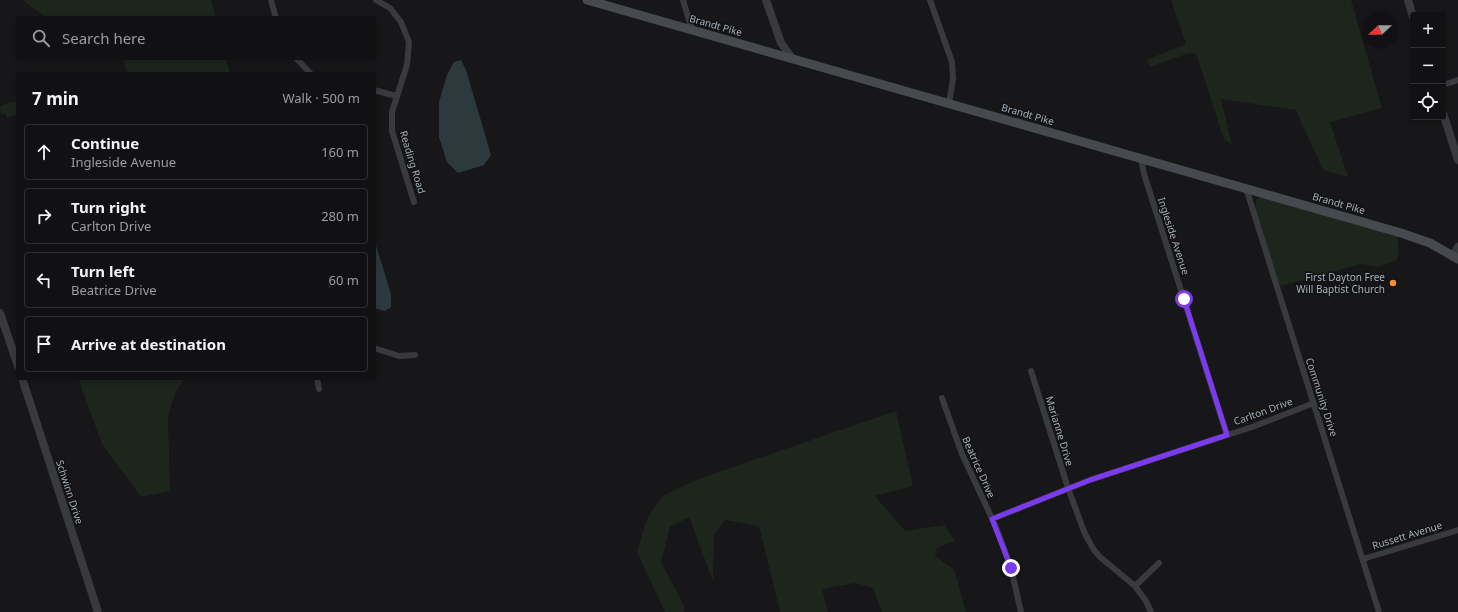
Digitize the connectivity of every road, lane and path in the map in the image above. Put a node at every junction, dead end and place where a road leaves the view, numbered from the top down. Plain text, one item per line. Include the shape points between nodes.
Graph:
1 (271, 0) edge
2 (376, 0) edge
3 (589, 0) edge
4 (683, 0) edge
5 (766, 0) edge
6 (930, 0) edge
7 (1410, 1) edge
8 (1412, 12) edge
9 (275, 16) edge
10 (692, 30) junction
11 (792, 58) junction
12 (298, 60) edge
13 (309, 72) edge
14 (1458, 80) edge
15 (1446, 84) edge
16 (376, 91) edge
17 (396, 96) junction
18 (949, 103) junction
19 (1445, 120) edge
20 (1141, 158) junction
21 (1458, 160) edge
22 (1246, 188) junction
23 (414, 202) dead end
24 (1458, 247) edge
25 (1455, 257) edge
26 (0, 313) edge
27 (376, 349) edge
28 (414, 355) dead end
29 (16, 360) edge
30 (1031, 371) dead end
31 (23, 380) edge
32 (317, 380) edge
33 (319, 389) dead end
34 (942, 398) dead end
35 (1314, 403) junction
36 (1227, 435) junction
37 (1068, 488) junction
38 (992, 519) junction
39 (1458, 530) edge
40 (1363, 560) junction
41 (1159, 563) dead end
42 (1135, 586) junction
43 (98, 612) edge
44 (1021, 612) edge
45 (1152, 612) edge
46 (1380, 612) edge

1 - 9 street
2 - 17 street, Reading Road via 390,8 402,22 409,42 407,65
3 - 10 main road, Brandt Pike
4 - 10 street
5 - 11 street via 781,43
6 - 18 street via 954,70
7 - 8 street
10 - 11 main road, Brandt Pike
11 - 18 main road, Brandt Pike
12 - 13 street
14 - 15 street
16 - 17 street
17 - 23 street, Reading Road via 392,112 392,131
18 - 20 main road, Brandt Pike
19 - 21 street
20 - 22 main road, Brandt Pike
20 - 36 street, Ingleside Avenue
22 - 25 main road, Brandt Pike via 1401,233
22 - 35 street, Community Drive
24 - 25 street
26 - 29 street
27 - 28 street via 399,356
30 - 37 street, Marianne Drive
31 - 43 street, Schwinn Drive
32 - 33 street
34 - 38 street, Beatrice Drive via 959,447
35 - 36 street, Carlton Drive
35 - 40 street, Community Drive
36 - 37 street, Carlton Drive
37 - 38 street, Carlton Drive
37 - 42 street, Marianne Drive via 1085,534 1094,550
38 - 44 street, Beatrice Drive via 1011,568
39 - 40 street, Russett Avenue
40 - 46 street, Community Drive
41 - 42 street
42 - 45 street, Marianne Drive

